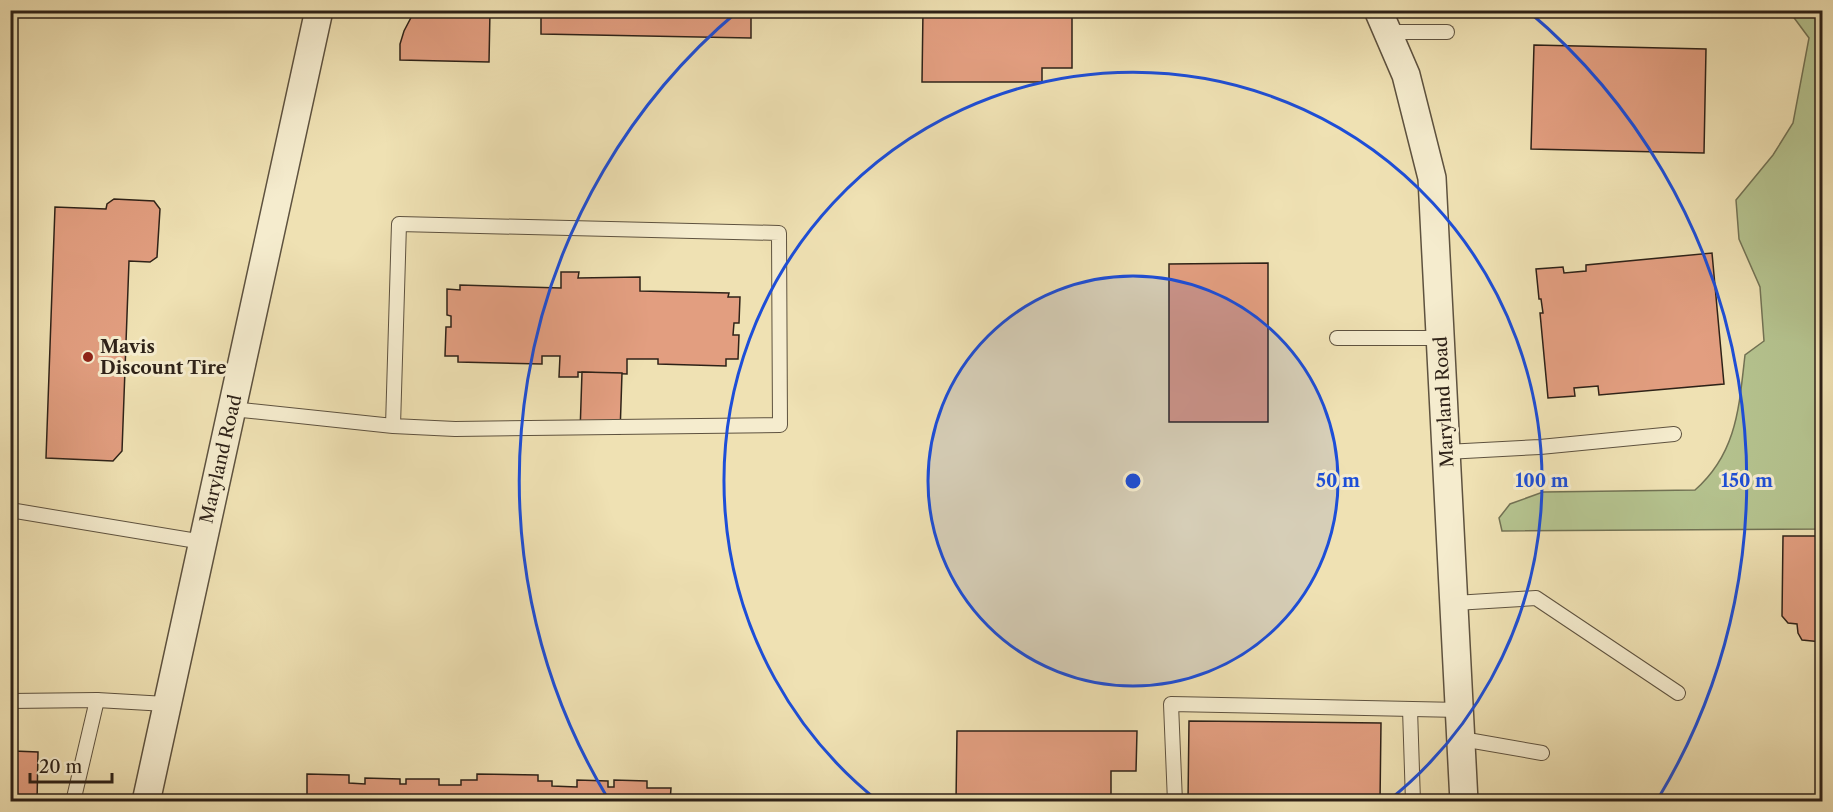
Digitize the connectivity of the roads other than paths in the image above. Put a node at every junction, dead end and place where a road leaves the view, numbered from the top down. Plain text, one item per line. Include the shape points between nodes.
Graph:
1 (319, 10) edge
2 (1383, 21) edge
3 (1446, 32) dead end
4 (1337, 338) dead end
5 (1441, 338) junction
6 (232, 409) junction
7 (393, 426) junction
8 (1674, 434) dead end
9 (1446, 452) junction
10 (10, 510) edge
11 (203, 542) junction
12 (1455, 603) junction
13 (1678, 693) dead end
14 (97, 700) junction
15 (10, 701) edge
16 (166, 704) junction
17 (1410, 710) junction
18 (1460, 710) junction
19 (1462, 739) junction
20 (1542, 753) dead end
21 (73, 801) edge
22 (146, 801) edge
23 (1175, 801) edge
24 (1413, 801) edge
25 (1464, 801) edge

1 - 6 street, Maryland Road
2 - 3 lane
2 - 5 street, Maryland Road via 1406,75 1432,178
4 - 5 lane
5 - 9 street, Maryland Road
6 - 7 lane
6 - 11 street, Maryland Road
7 - 7 lane via 455,429 780,425 779,233 399,224
8 - 9 lane
9 - 12 street, Maryland Road
10 - 11 lane
11 - 16 street, Maryland Road
12 - 13 lane via 1536,598
12 - 18 street, Maryland Road
14 - 15 lane
14 - 16 lane
14 - 21 lane
16 - 22 street, Maryland Road
17 - 18 lane
17 - 23 lane via 1171,704
17 - 24 lane
18 - 19 street, Maryland Road
19 - 20 lane
19 - 25 street, Maryland Road

